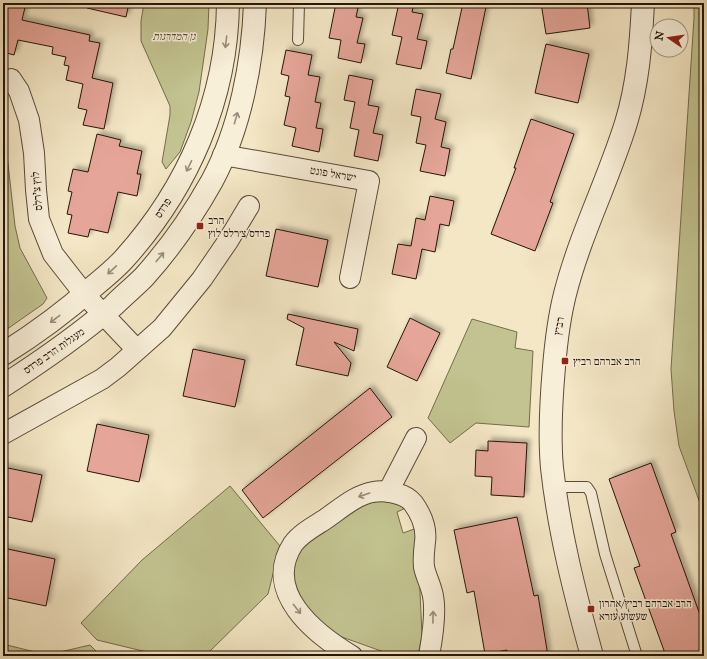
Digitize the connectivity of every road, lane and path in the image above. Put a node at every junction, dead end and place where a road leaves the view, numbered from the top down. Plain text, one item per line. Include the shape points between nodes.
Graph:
1 (228, 3) edge
2 (255, 3) edge
3 (299, 3) edge
4 (643, 3) edge
5 (298, 40) dead end
6 (11, 79) dead end
7 (223, 155) junction
8 (250, 206) dead end
9 (350, 278) dead end
10 (85, 295) junction
11 (103, 314) junction
12 (137, 350) junction
13 (3, 354) edge
14 (3, 386) edge
15 (3, 434) edge
16 (416, 438) dead end
17 (555, 487) junction
18 (388, 492) junction
19 (352, 656) edge
20 (429, 656) edge
21 (592, 656) edge
22 (637, 656) edge

1 -> 10 street, פרדס via 228,21 219,80 203,135 188,168 161,212 124,260
7 -> 2 street via 237,117 251,56
3 - 5 lane
4 - 17 street, רביץ via 641,40 632,101 580,246 565,294 556,336 550,407
6 - 10 street, לוץ צ'רלס via 19,90 29,120 39,219 45,237 53,254
7 - 9 street, ישראל פונט via 369,181
11 -> 7 street via 143,278 168,248 212,180
8 - 12 street via 194,290 162,328
10 - 11 street, לוץ צ'רלס
10 -> 13 street, פרדס via 55,320
11 - 12 street, לוץ צ'רלס
11 - 14 street, מעגלות הרב פרדס via 71,341
12 - 15 street via 102,379
16 - 18 street
17 - 21 street, רביץ via 560,528
17 - 22 lane via 587,487 591,493 605,554
18 -> 19 street via 360,495 304,533 293,543 286,559 284,578 287,594 294,607 316,630
20 -> 18 street via 433,628 433,597 424,567 425,530 412,501

